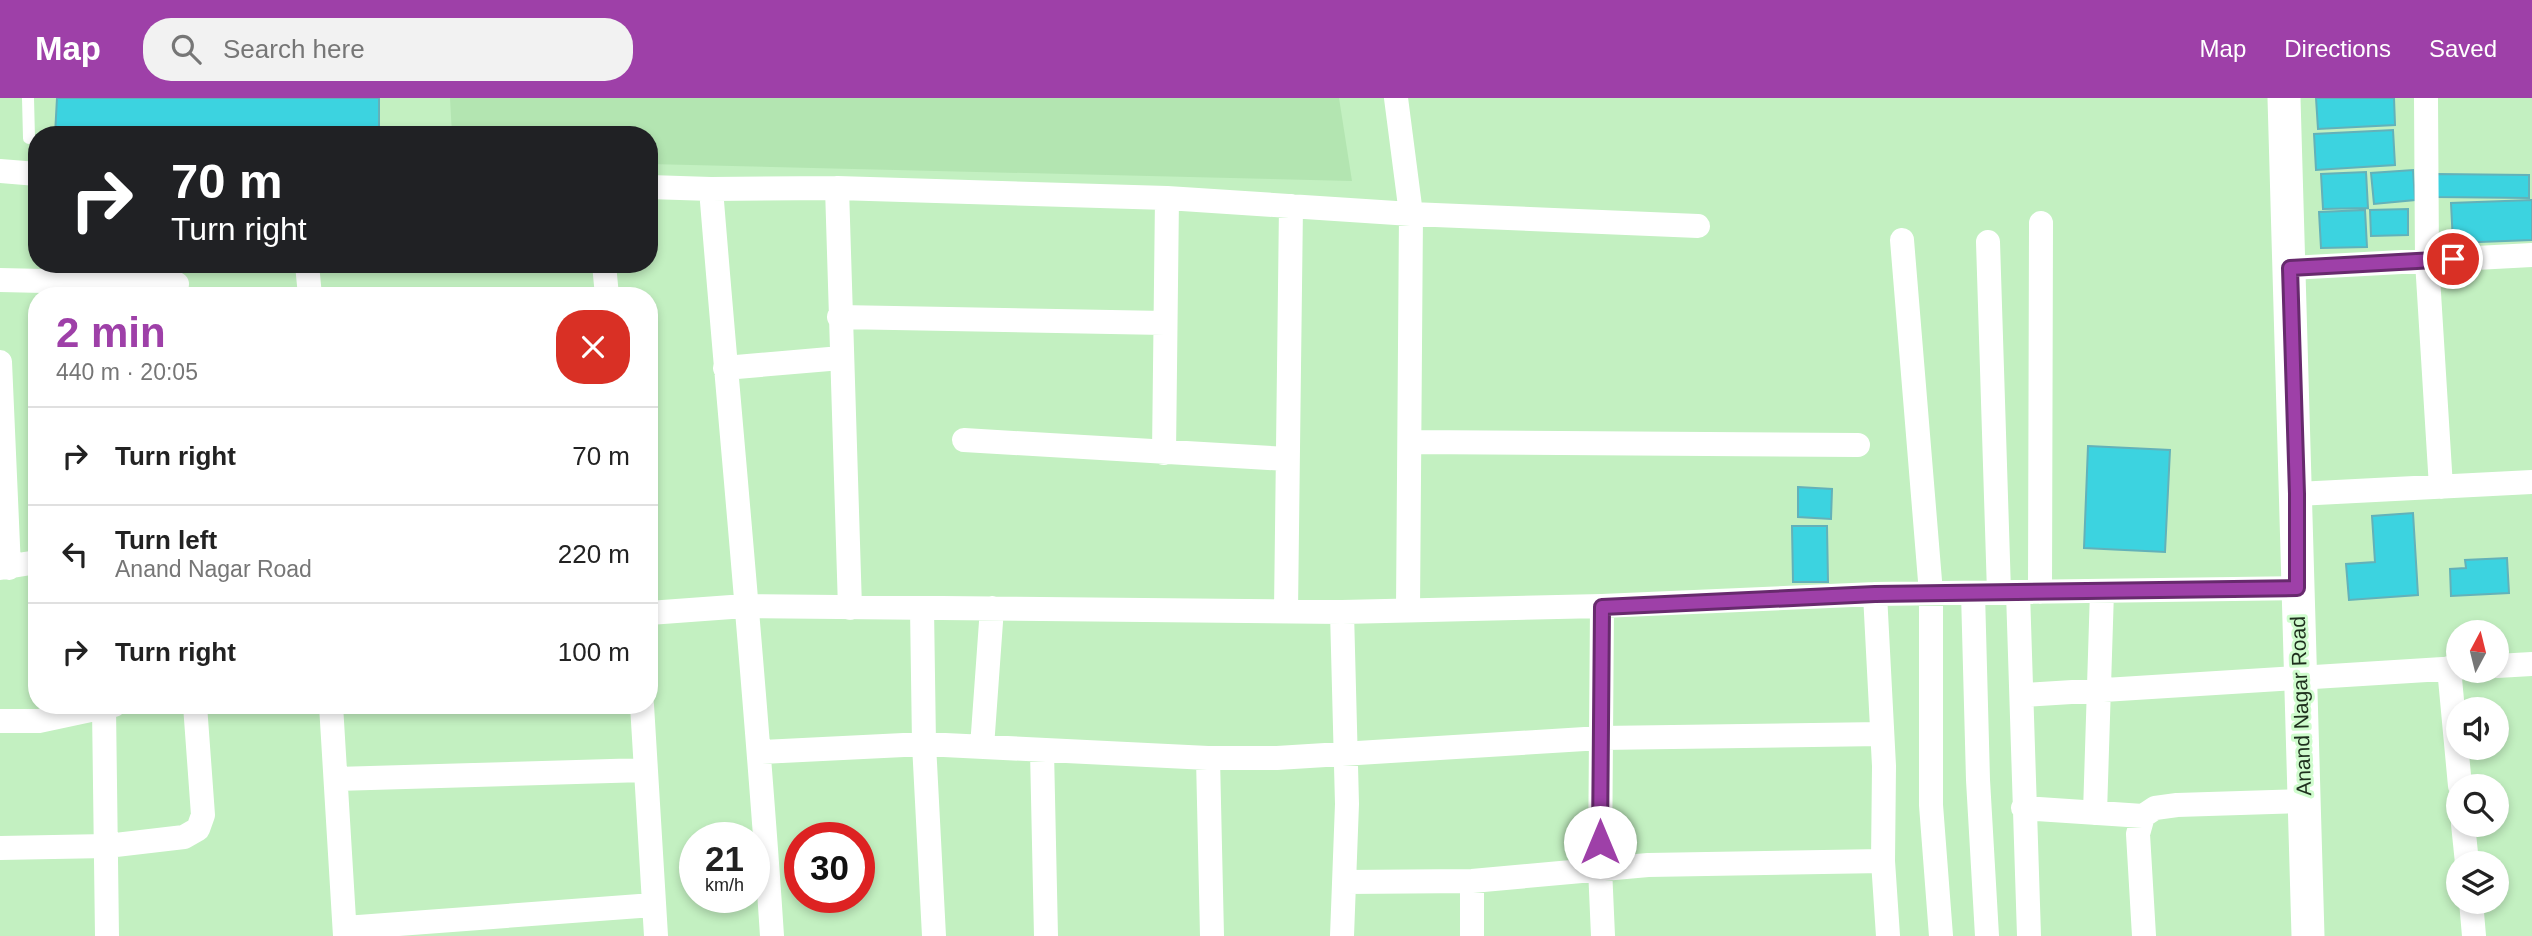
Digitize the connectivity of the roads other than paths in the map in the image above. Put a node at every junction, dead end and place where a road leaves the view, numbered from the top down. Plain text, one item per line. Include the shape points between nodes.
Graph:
1 (28, 98) edge
2 (1396, 98) edge
3 (2284, 98) edge
4 (2427, 98) edge
5 (29, 126) edge
6 (0, 171) edge
7 (28, 173) edge
8 (658, 187) edge
9 (837, 188) junction
10 (711, 189) junction
11 (1167, 198) junction
12 (1291, 206) junction
13 (1410, 214) junction
14 (2041, 223) dead end
15 (1698, 226) dead end
16 (1902, 240) dead end
17 (1988, 242) dead end
18 (2532, 255) edge
19 (2427, 261) junction
20 (2290, 268) junction
21 (0, 280) edge
22 (178, 281) edge
23 (839, 317) junction
24 (1165, 323) junction
25 (841, 358) junction
26 (0, 362) edge
27 (726, 368) junction
28 (964, 440) dead end
29 (1411, 442) junction
30 (1858, 445) dead end
31 (1164, 453) junction
32 (1287, 459) junction
33 (2532, 482) edge
34 (2441, 487) junction
35 (2297, 494) junction
36 (28, 564) edge
37 (5, 568) edge
38 (2297, 588) junction
39 (2102, 591) junction
40 (2019, 592) junction
41 (1931, 593) junction
42 (1973, 593) junction
43 (1875, 594) junction
44 (745, 606) junction
45 (1602, 607) junction
46 (850, 608) junction
47 (922, 608) junction
48 (992, 608) junction
49 (1408, 610) junction
50 (1286, 611) junction
51 (658, 612) edge
52 (1342, 612) junction
53 (2532, 664) edge
54 (2510, 665) edge
55 (2446, 668) edge
56 (2301, 677) junction
57 (2455, 683) edge
58 (2098, 690) junction
59 (2022, 695) junction
60 (74, 714) edge
61 (109, 714) edge
62 (196, 714) edge
63 (331, 714) edge
64 (642, 714) edge
65 (0, 721) edge
66 (1882, 734) junction
67 (1601, 738) junction
68 (924, 744) junction
69 (982, 747) junction
70 (1042, 751) junction
71 (760, 752) junction
72 (1346, 754) junction
73 (1208, 758) junction
74 (645, 770) junction
75 (2459, 774) edge
76 (335, 779) junction
77 (2305, 802) junction
78 (2024, 807) junction
79 (2095, 813) junction
80 (2143, 816) junction
81 (107, 846) junction
82 (0, 848) edge
83 (1883, 861) junction
84 (1600, 868) junction
85 (1472, 881) junction
86 (1345, 882) junction
87 (653, 905) junction
88 (2472, 914) edge
89 (345, 932) edge
90 (107, 936) edge
91 (656, 936) edge
92 (772, 936) edge
93 (934, 936) edge
94 (1045, 936) edge
95 (1212, 936) edge
96 (1342, 936) edge
97 (1472, 936) edge
98 (1602, 936) edge
99 (1888, 936) edge
100 (1941, 936) edge
101 (1987, 936) edge
102 (2029, 936) edge
103 (2144, 936) edge
104 (2308, 936) edge
105 (2474, 936) edge

1 - 5 lane
2 - 13 street
3 - 20 street, Anand Nagar Road
4 - 19 street
6 - 7 street
8 - 10 street
9 - 10 street
9 - 11 street
9 - 23 street
10 - 27 street
11 - 12 street
11 - 24 street
12 - 13 street
12 - 32 street
13 - 15 street
13 - 29 street
14 - 40 street
16 - 41 street
17 - 40 street
18 - 19 street
19 - 20 street
19 - 34 street
20 - 35 street, Anand Nagar Road
21 - 22 street
23 - 24 street
23 - 25 street
24 - 31 street
25 - 27 street
25 - 46 street
26 - 37 street
27 - 44 street
28 - 31 street
29 - 30 street
29 - 49 street
31 - 32 street
32 - 50 street
33 - 34 street
34 - 35 street
35 - 38 street, Anand Nagar Road
36 - 37 street
38 - 39 street
38 - 56 street, Anand Nagar Road
39 - 40 street
39 - 58 street
40 - 42 street
40 - 59 street
41 - 42 street
41 - 43 street
41 - 100 street via 1931,805
42 - 101 street
43 - 45 street
43 - 66 street
44 - 46 street
44 - 51 street
44 - 71 street
45 - 49 street
45 - 67 street
46 - 47 street
47 - 48 street
47 - 68 street
48 - 50 street
48 - 69 street
49 - 52 street
50 - 52 street
52 - 72 street
53 - 54 street
55 - 56 street
56 - 58 street
56 - 77 street, Anand Nagar Road
57 - 75 street
58 - 59 street
58 - 79 street
59 - 78 street
60 - 65 street via 39,721
61 - 81 street
62 - 81 street via 203,815 198,829 184,837
63 - 76 street
64 - 74 street
66 - 67 street
66 - 83 street
67 - 72 street
67 - 84 street
68 - 69 street
68 - 71 street
68 - 93 street
69 - 70 street
70 - 73 street
70 - 94 street
71 - 92 street
72 - 73 street
72 - 86 street
73 - 95 street
74 - 76 street
74 - 87 street
76 - 89 street
77 - 80 street via 2178,805 2155,808
77 - 104 street, Anand Nagar Road
78 - 79 street
78 - 102 street
79 - 80 street
80 - 103 street via 2138,834
81 - 82 street
81 - 90 street
83 - 84 street
83 - 99 street
84 - 85 street
84 - 98 street
85 - 86 street
85 - 97 street
86 - 96 street
87 - 89 street
87 - 91 street
88 - 105 street

